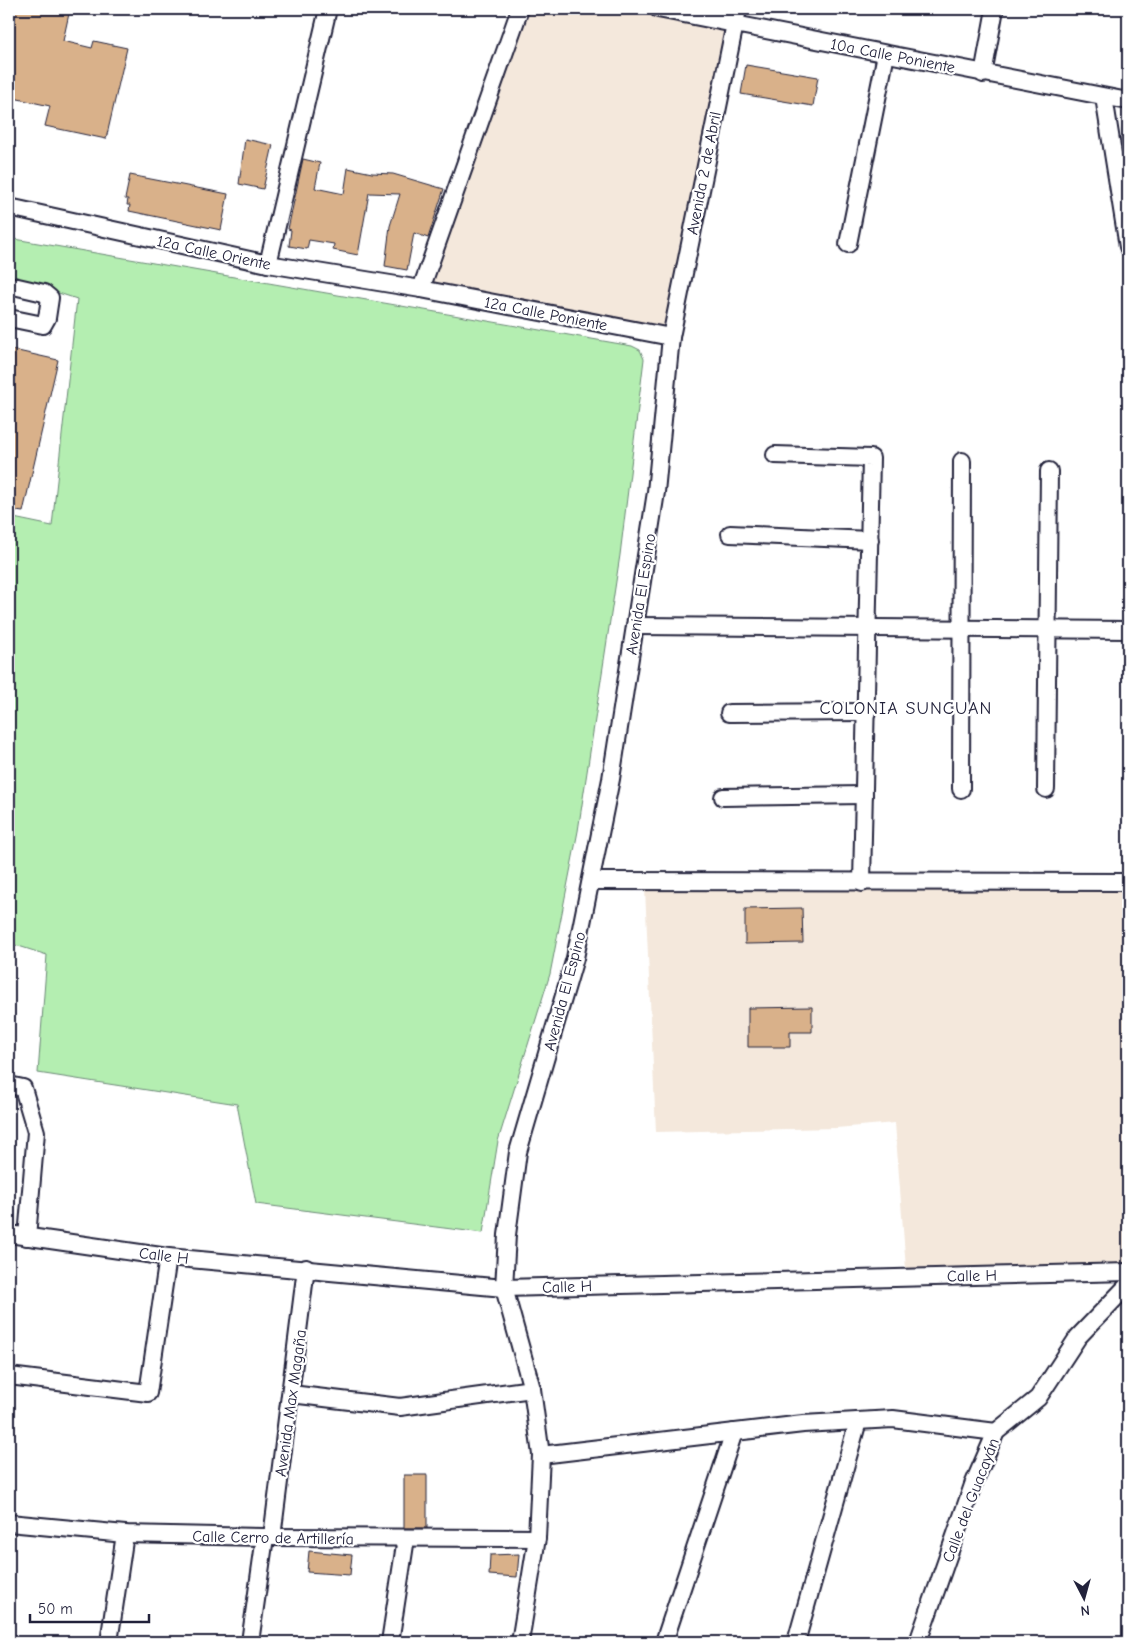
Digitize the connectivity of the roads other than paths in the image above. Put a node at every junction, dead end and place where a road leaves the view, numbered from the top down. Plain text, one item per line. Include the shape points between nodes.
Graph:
1 (328, 9) edge
2 (520, 9) edge
3 (658, 9) edge
4 (995, 9) edge
5 (736, 16) edge
6 (886, 54) junction
7 (983, 74) junction
8 (1104, 98) junction
9 (1128, 101) edge
10 (9, 207) edge
11 (848, 244) dead end
12 (1128, 247) edge
13 (268, 264) junction
14 (9, 285) edge
15 (421, 289) junction
16 (9, 318) edge
17 (671, 337) junction
18 (775, 455) dead end
19 (962, 461) dead end
20 (1049, 471) dead end
21 (730, 534) dead end
22 (870, 540) junction
23 (635, 626) junction
24 (868, 628) junction
25 (962, 629) junction
26 (1048, 629) junction
27 (1128, 630) edge
28 (867, 712) junction
29 (729, 713) dead end
30 (961, 789) dead end
31 (1046, 789) dead end
32 (864, 795) junction
33 (723, 797) dead end
34 (591, 880) junction
35 (1128, 882) edge
36 (862, 883) junction
37 (9, 1085) edge
38 (9, 1234) edge
39 (27, 1237) junction
40 (168, 1257) junction
41 (306, 1268) junction
42 (1128, 1272) edge
43 (1128, 1284) edge
44 (504, 1288) junction
45 (9, 1376) edge
46 (532, 1389) junction
47 (291, 1394) junction
48 (858, 1421) junction
49 (734, 1432) junction
50 (996, 1432) junction
51 (540, 1455) junction
52 (9, 1523) edge
53 (124, 1534) junction
54 (268, 1537) junction
55 (406, 1538) junction
56 (537, 1538) junction
57 (109, 1642) edge
58 (250, 1642) edge
59 (390, 1642) edge
60 (520, 1642) edge
61 (664, 1642) edge
62 (796, 1642) edge
63 (918, 1642) edge

1 - 13 street
2 - 15 street
3 - 5 street, 10a Calle Poniente
4 - 7 street
5 - 6 street, 10a Calle Poniente
5 - 17 street, Avenida 2 de Abril
6 - 7 street, 10a Calle Poniente
6 - 11 street
7 - 8 street, 10a Calle Poniente
8 - 9 street, 10a Calle Poniente
8 - 12 street
10 - 13 street, 12a Calle Oriente
13 - 15 street, 12a Calle Oriente
14 - 16 street via 44,293 50,298 43,326
15 - 17 street, 12a Calle Poniente
17 - 23 street, Avenida El Espino via 656,492
18 - 22 street via 871,458
19 - 25 street
20 - 26 street
21 - 22 street
22 - 24 street
23 - 24 street
23 - 34 street, Avenida El Espino
24 - 25 street
24 - 28 street
25 - 26 street
25 - 30 street
26 - 27 street
26 - 31 street
28 - 29 street
28 - 32 street
32 - 33 street
32 - 36 street
34 - 36 street
34 - 44 street, Avenida El Espino via 575,958 518,1152
35 - 36 street
37 - 39 street via 23,1088 36,1132
38 - 39 street, Calle H
39 - 40 street, Calle H
40 - 41 street, Calle H
40 - 45 street via 148,1393
41 - 44 street, Calle H
41 - 47 street, Avenida Max Magaña
42 - 44 street, Calle H
43 - 50 street, Calle del Guacayán via 1078,1337 1038,1398
44 - 46 street, Avenida El Espino
46 - 47 street via 400,1407
46 - 51 street, Avenida El Espino
47 - 54 street, Avenida Max Magaña
48 - 49 street
48 - 50 street via 893,1419
48 - 62 street
49 - 51 street
49 - 61 street
50 - 63 street, Calle del Guacayán via 973,1485
51 - 56 street, Avenida El Espino
52 - 53 street, Calle Cerro de Artillería
53 - 54 street, Calle Cerro de Artillería
53 - 57 street
54 - 55 street, Calle Cerro de Artillería
54 - 58 street, Avenida Max Magaña
55 - 56 street, Calle Cerro de Artillería
55 - 59 street
56 - 60 street, Avenida El Espino

